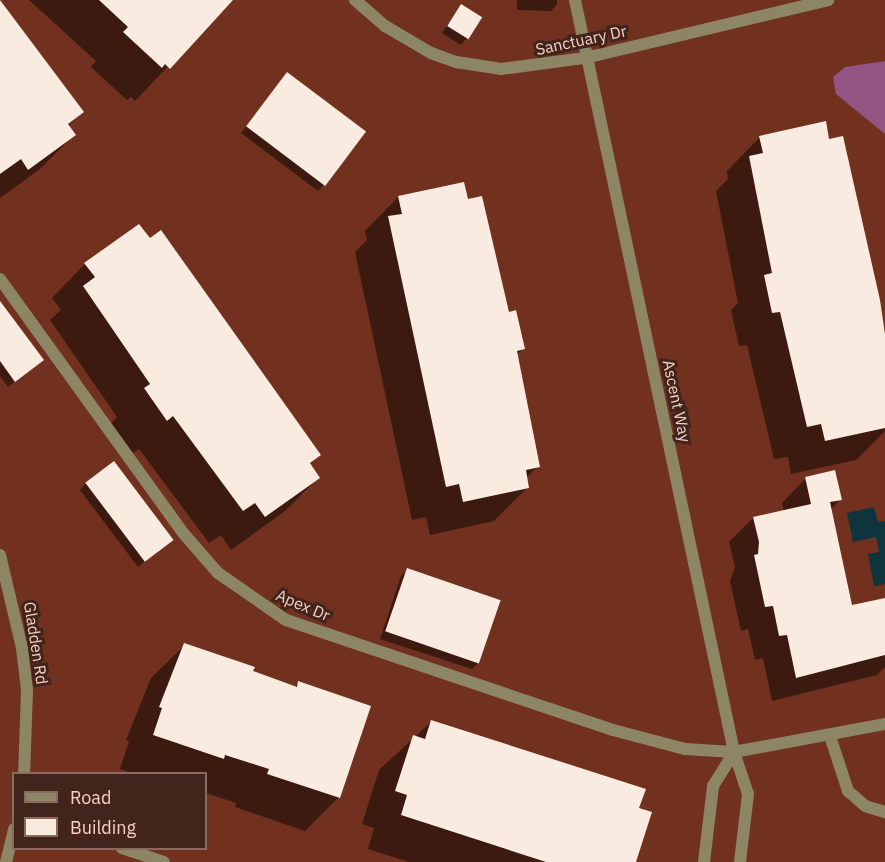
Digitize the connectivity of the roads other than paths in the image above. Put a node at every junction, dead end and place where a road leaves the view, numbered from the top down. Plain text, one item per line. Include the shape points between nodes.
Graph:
1 (356, 0) edge
2 (575, 0) edge
3 (828, 0) edge
4 (585, 58) junction
5 (0, 279) edge
6 (0, 555) edge
7 (885, 724) edge
8 (830, 736) junction
9 (734, 752) junction
10 (24, 772) edge
11 (885, 812) edge
12 (12, 837) edge
13 (125, 850) edge
14 (6, 862) edge
15 (164, 862) edge
16 (704, 862) edge
17 (740, 862) edge

1 - 4 street, Sanctuary Dr via 407,41 456,62 524,69
2 - 4 street, Ascent Way
3 - 4 street, Sanctuary Dr
4 - 9 street, Ascent Way
5 - 9 street, Apex Dr via 184,534 219,573 255,602 286,620 657,744
6 - 10 street, Gladden Rd via 22,648 27,690
7 - 8 street, Apex Dr
8 - 9 street, Apex Dr
8 - 11 street via 848,791 865,807
9 - 16 street via 713,786
9 - 17 street, Ascent Way via 748,794
12 - 14 street
13 - 15 street

